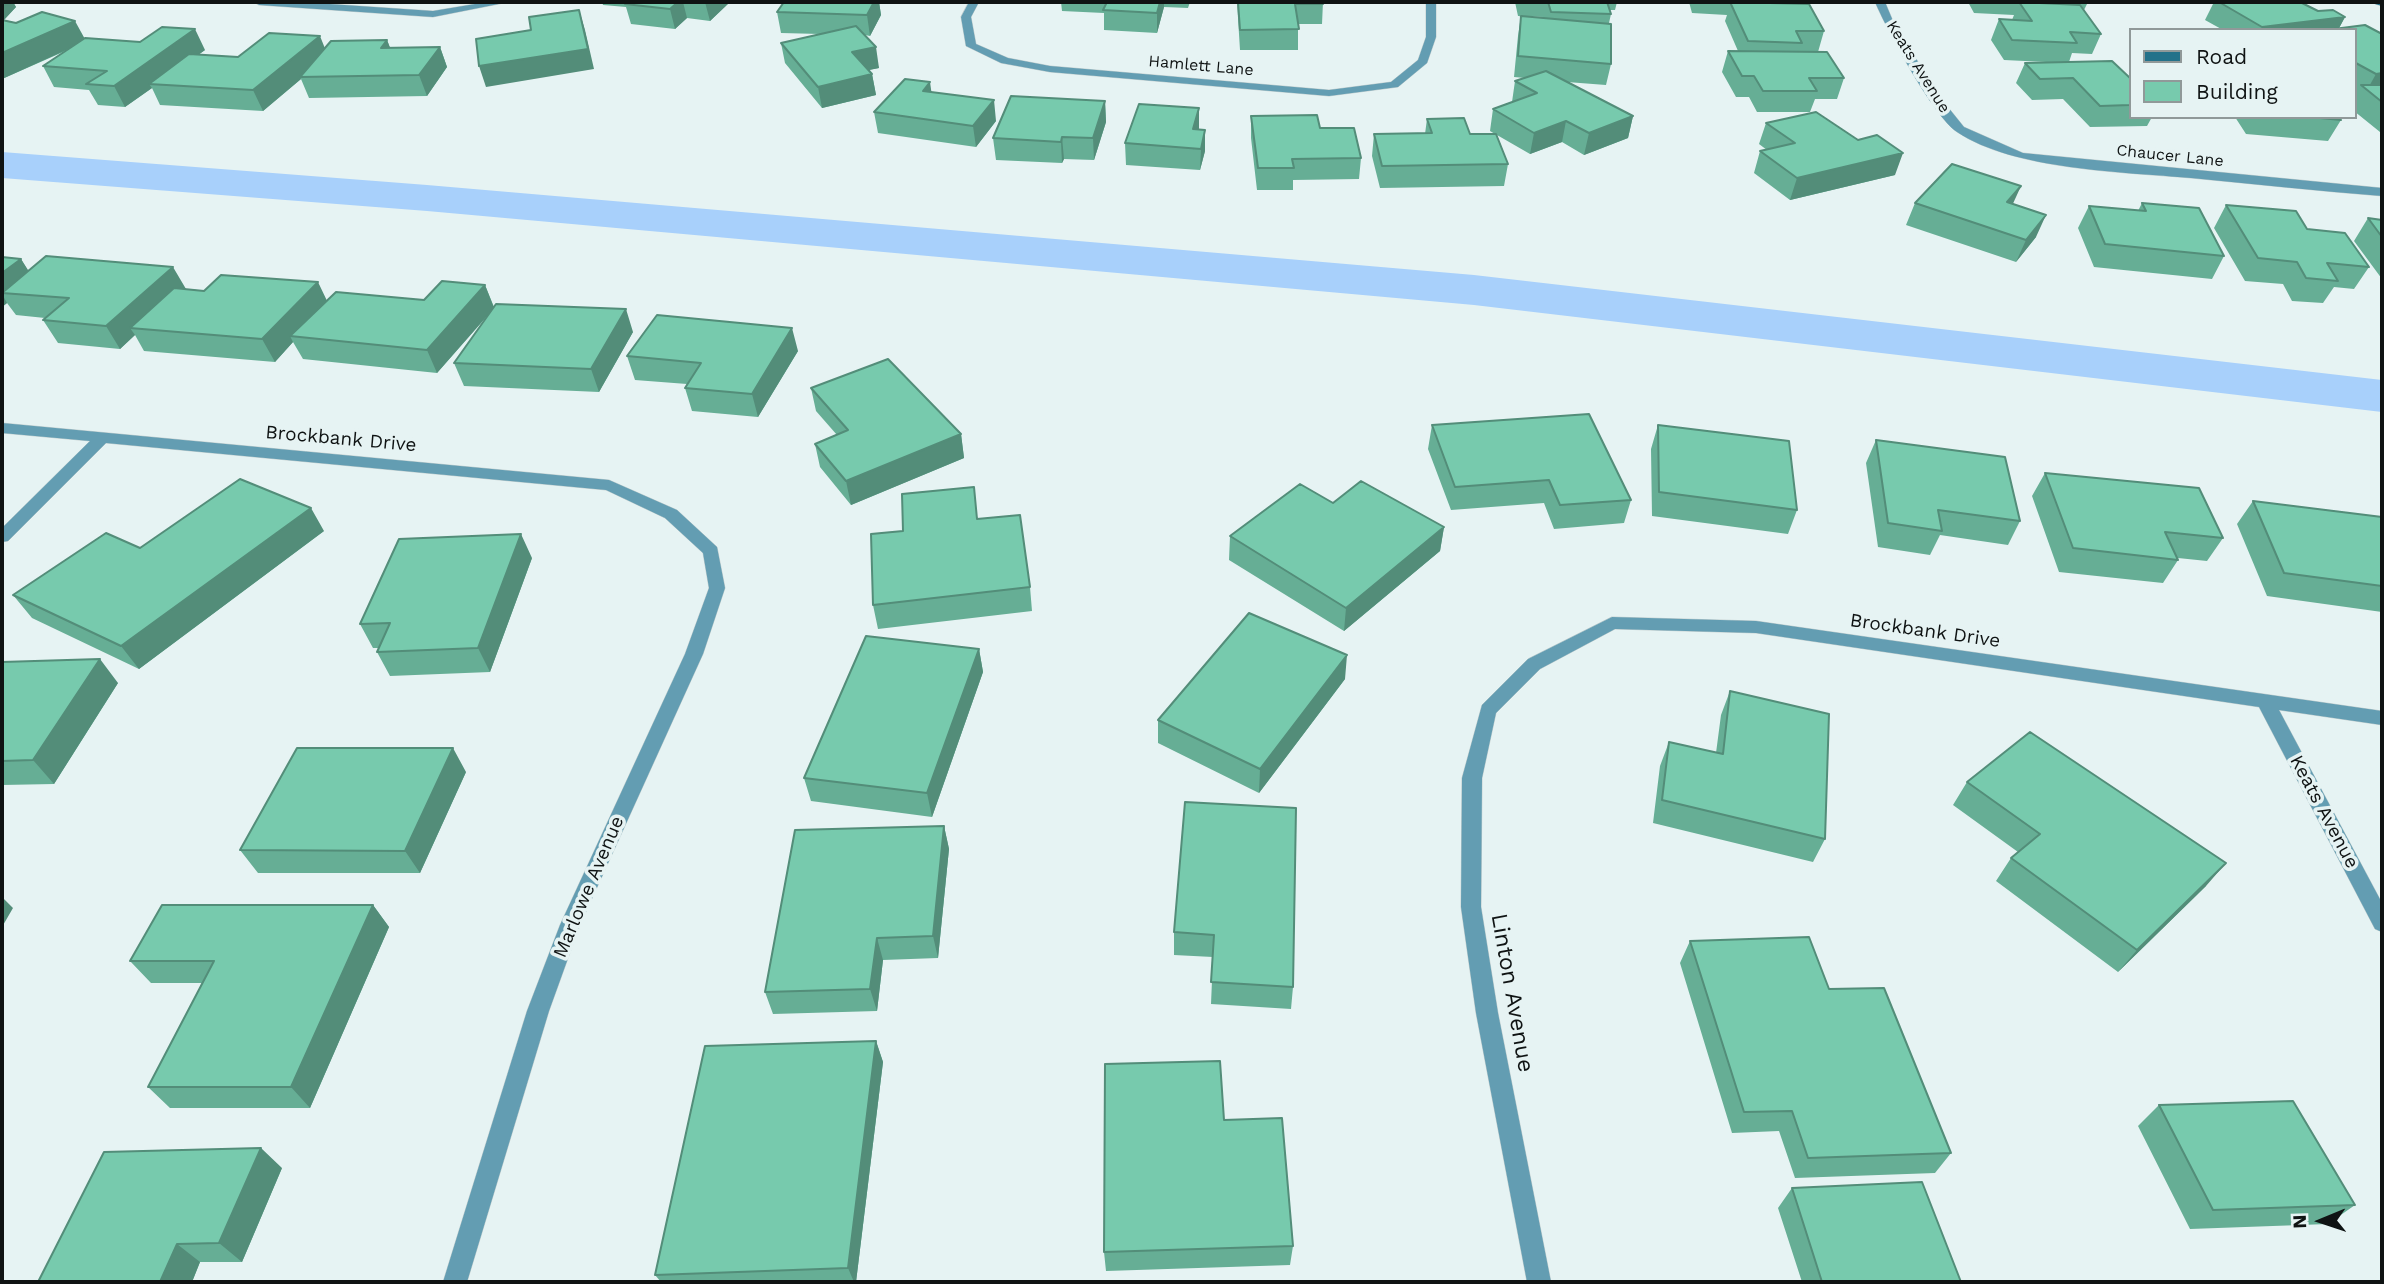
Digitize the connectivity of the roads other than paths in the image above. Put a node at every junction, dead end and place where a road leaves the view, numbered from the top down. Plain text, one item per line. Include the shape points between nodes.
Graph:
1 (259, 2) edge
2 (504, 2) edge
3 (974, 2) edge
4 (1431, 2) edge
5 (1880, 2) edge
6 (1960, 129) joint
7 (2382, 192) edge
8 (2, 428) edge
9 (102, 438) junction
10 (671, 514) joint
11 (2, 537) edge
12 (2266, 702) junction
13 (1488, 710) joint
14 (2382, 719) edge
15 (2382, 923) edge
16 (455, 1282) edge
17 (1539, 1282) edge

1 - 2 street via 433,14
3 - 4 street, Hamlett Lane via 966,17 971,46 1005,61 1050,69 1329,93 1394,85 1423,61 1431,37
5 - 6 street, Keats Avenue via 1934,98
6 - 7 street, Chaucer Lane via 2021,156
8 - 9 street, Brockbank Drive
9 - 10 street, Brockbank Drive via 609,485
9 - 11 street
10 - 16 street, Marlowe Avenue via 710,551 717,588 694,654 570,925 538,1012
12 - 13 street, Brockbank Drive via 1756,627 1612,623 1534,664
12 - 14 street, Brockbank Drive
12 - 15 street, Keats Avenue
13 - 17 street, Linton Avenue via 1472,778 1471,907

